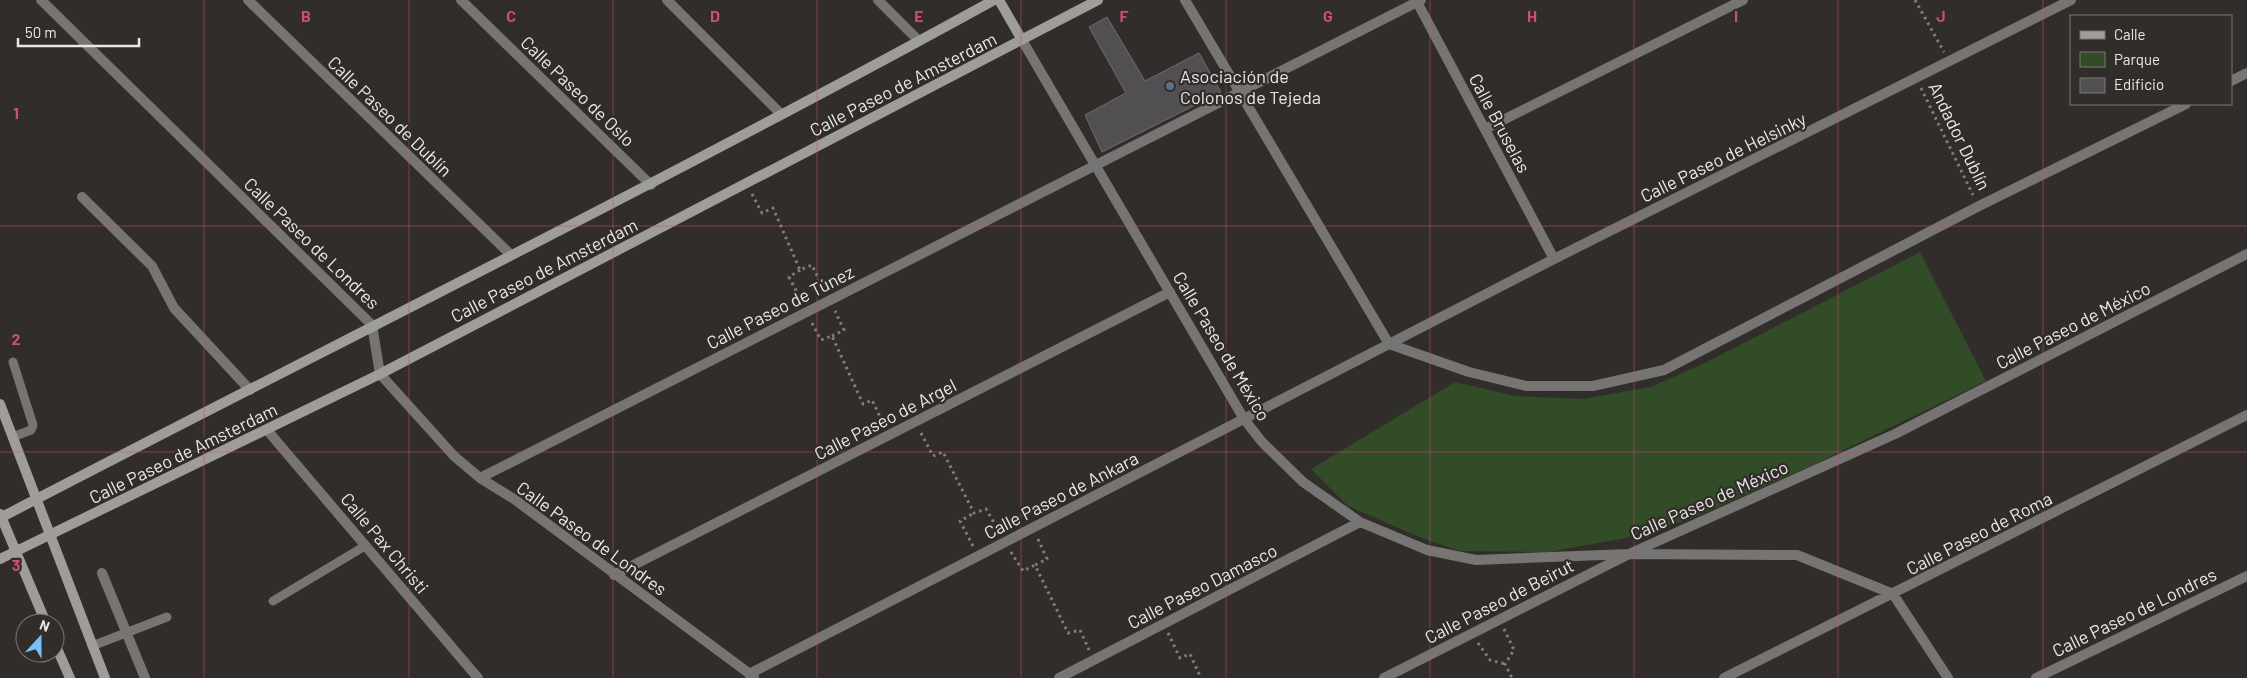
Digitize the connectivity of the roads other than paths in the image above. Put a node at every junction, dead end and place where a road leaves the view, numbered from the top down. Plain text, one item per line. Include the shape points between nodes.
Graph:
1 (41, 0) edge
2 (248, 0) edge
3 (461, 0) edge
4 (667, 0) edge
5 (878, 0) edge
6 (994, 0) edge
7 (999, 0) edge
8 (1098, 0) edge
9 (1185, 0) edge
10 (1743, 0) edge
11 (2071, 0) edge
12 (1419, 1) edge
13 (1022, 40) junction
14 (919, 42) junction
15 (2247, 73) edge
16 (2232, 80) edge
17 (1240, 93) junction
18 (2184, 105) edge
19 (782, 114) junction
20 (1486, 129) junction
21 (1094, 164) junction
22 (651, 184) junction
23 (82, 197) dead end
24 (510, 254) junction
25 (2247, 254) edge
26 (1554, 259) junction
27 (1170, 292) junction
28 (372, 325) junction
29 (1389, 344) junction
30 (13, 362) dead end
31 (380, 374) junction
32 (250, 390) junction
33 (0, 404) edge
34 (2247, 415) edge
35 (1244, 419) junction
36 (268, 430) junction
37 (13, 437) junction
38 (480, 478) junction
39 (37, 499) junction
40 (0, 517) edge
41 (1360, 522) junction
42 (50, 535) junction
43 (366, 546) junction
44 (15, 552) junction
45 (1629, 554) junction
46 (0, 560) edge
47 (102, 573) dead end
48 (614, 575) junction
49 (2247, 576) edge
50 (1893, 594) junction
51 (273, 601) dead end
52 (42, 613) edge
53 (167, 617) dead end
54 (126, 631) junction
55 (92, 646) junction
56 (63, 663) edge
57 (752, 676) edge
58 (70, 678) edge
59 (105, 678) edge
60 (145, 678) edge
61 (478, 678) edge
62 (1059, 678) edge
63 (1384, 678) edge
64 (1724, 678) edge
65 (1948, 678) edge
66 (2036, 678) edge

1 - 28 street, Calle Paseo de Londres
2 - 24 street, Calle Paseo de Dublín
3 - 22 street, Calle Paseo de Oslo
4 - 19 street
5 - 14 street
6 - 14 main road, Calle Paseo de Amsterdam
7 - 13 main road, Calle Paseo de México
8 - 13 main road, Calle Paseo de Amsterdam
9 - 17 street
10 - 20 street
11 - 26 street, Calle Paseo de Helsinky
12 - 17 street, Calle Paseo de Túnez
12 - 20 street, Calle Bruselas
13 - 21 street, Calle Paseo de México
13 - 31 main road, Calle Paseo de Amsterdam
14 - 19 main road, Calle Paseo de Amsterdam
15 - 16 street
17 - 21 street, Calle Paseo de Túnez
17 - 29 street
18 - 29 street via 1979,206 1664,370 1593,386 1526,386 1469,372
19 - 22 main road, Calle Paseo de Amsterdam
20 - 26 street, Calle Bruselas
21 - 27 street, Calle Paseo de México
21 - 38 street, Calle Paseo de Túnez
22 - 24 main road, Calle Paseo de Amsterdam
23 - 32 street via 152,266 174,308
24 - 28 main road, Calle Paseo de Amsterdam
25 - 45 street, Calle Paseo de México via 1895,434
26 - 29 street, Calle Paseo de Helsinky
27 - 35 street, Calle Paseo de México
27 - 48 street, Calle Paseo de Argel
28 - 31 street, Calle Paseo de Londres
28 - 32 main road, Calle Paseo de Amsterdam
29 - 35 street, Calle Paseo de Ankara
30 - 37 lane via 34,425 31,430
31 - 36 main road, Calle Paseo de Amsterdam
31 - 38 street, Calle Paseo de Londres via 454,456
32 - 39 main road, Calle Paseo de Amsterdam
33 - 37 main road
34 - 50 street, Calle Paseo de Roma
35 - 41 street, Calle Paseo de México via 1262,442 1303,482
35 - 57 street, Calle Paseo de Ankara via 978,555
36 - 42 main road, Calle Paseo de Amsterdam
36 - 43 street, Calle Pax Christi
37 - 39 main road
38 - 48 street, Calle Paseo de Londres via 514,499
39 - 40 main road, Calle Paseo de Amsterdam
39 - 42 main road
40 - 44 main road
41 - 45 street, Calle Paseo de México via 1427,550 1476,560
41 - 62 street, Calle Paseo Damasco
42 - 44 main road, Calle Paseo de Amsterdam
42 - 55 main road
43 - 51 lane
43 - 61 street, Calle Pax Christi
44 - 46 main road, Calle Paseo de Amsterdam
44 - 52 main road
45 - 50 street via 1797,555
45 - 63 street, Calle Paseo de Beirut
47 - 54 street
48 - 57 street, Calle Paseo de Londres
49 - 66 street, Calle Paseo de Londres
50 - 64 street, Calle Paseo de Roma
50 - 65 street
53 - 54 lane
54 - 55 lane
54 - 60 street
55 - 59 main road
56 - 58 main road

